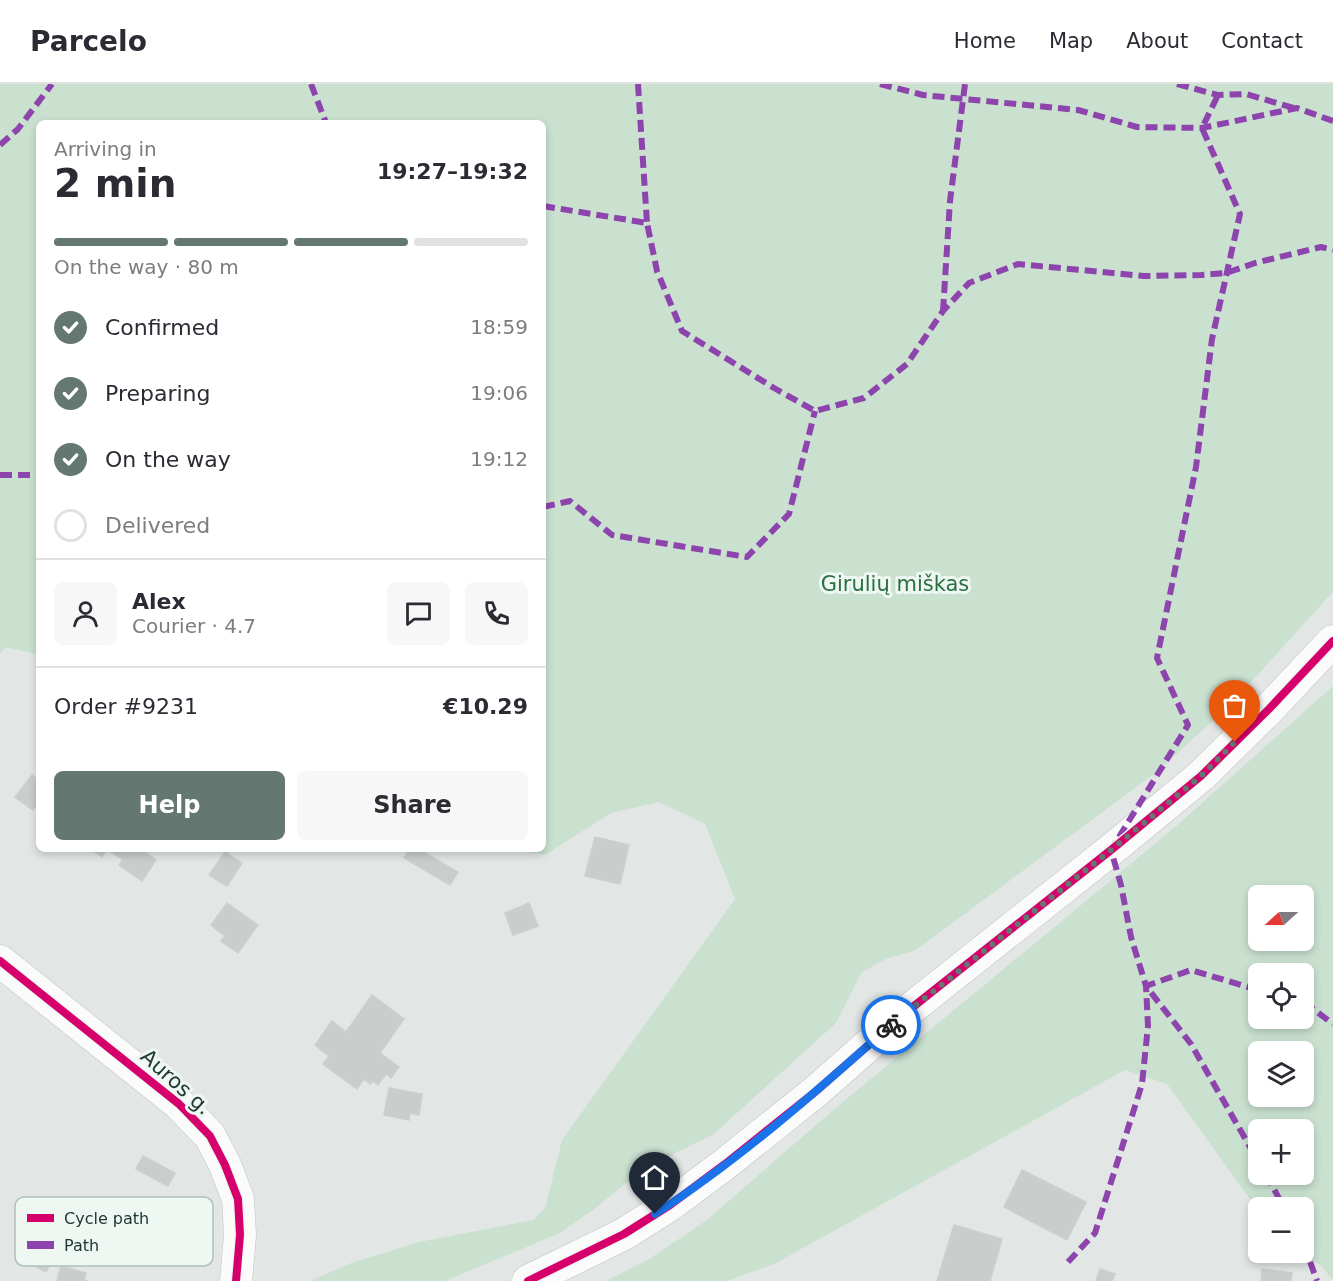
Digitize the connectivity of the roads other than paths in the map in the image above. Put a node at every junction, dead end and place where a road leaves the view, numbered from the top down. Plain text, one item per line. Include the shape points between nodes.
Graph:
1 (1333, 641) edge
2 (0, 961) edge
3 (236, 1281) edge
4 (528, 1281) edge

1 - 4 street via 1201,776 904,1014 725,1164 624,1234
2 - 3 street, Auros g. via 179,1104 210,1136 238,1199

